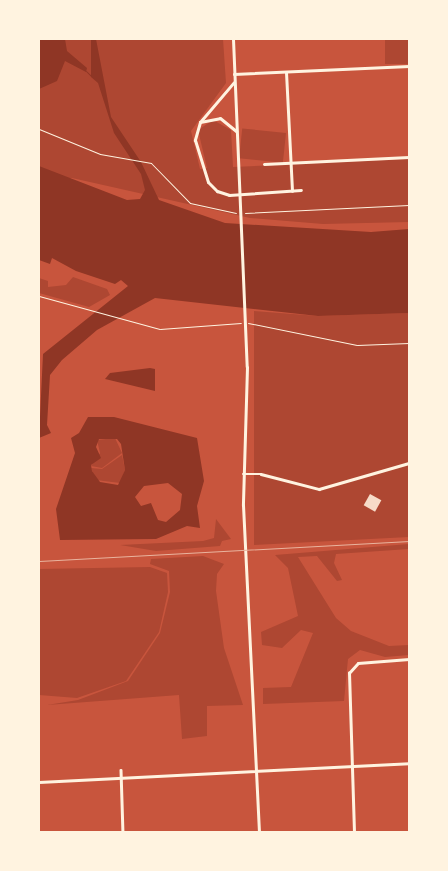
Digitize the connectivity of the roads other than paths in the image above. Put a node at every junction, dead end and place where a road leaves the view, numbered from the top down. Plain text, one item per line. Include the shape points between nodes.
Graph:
1 (233, 39) edge
2 (409, 66) edge
3 (286, 72) junction
4 (234, 74) junction
5 (235, 81) junction
6 (200, 122) junction
7 (237, 132) junction
8 (409, 157) edge
9 (290, 163) junction
10 (264, 164) dead end
11 (301, 190) dead end
12 (292, 191) junction
13 (409, 463) edge
14 (243, 474) junction
15 (409, 659) edge
16 (409, 763) edge
17 (351, 766) junction
18 (121, 770) dead end
19 (256, 771) junction
20 (123, 777) junction
21 (39, 782) edge
22 (124, 832) edge
23 (259, 832) edge
24 (354, 832) edge

1 - 4 main road
2 - 3 street
3 - 4 street
3 - 9 main road
4 - 5 main road
5 - 6 main road
5 - 7 main road
6 - 7 main road via 220,118
6 - 12 main road via 195,140 207,178 217,191 229,195
7 - 14 main road via 247,350
8 - 9 main road
9 - 10 main road
9 - 12 main road
11 - 12 main road
13 - 14 street via 319,489 261,474
14 - 19 main road
15 - 17 street via 352,667 347,687
16 - 17 street
17 - 19 street
17 - 24 street
18 - 20 street
19 - 20 street
19 - 23 main road
20 - 21 street
20 - 22 street

